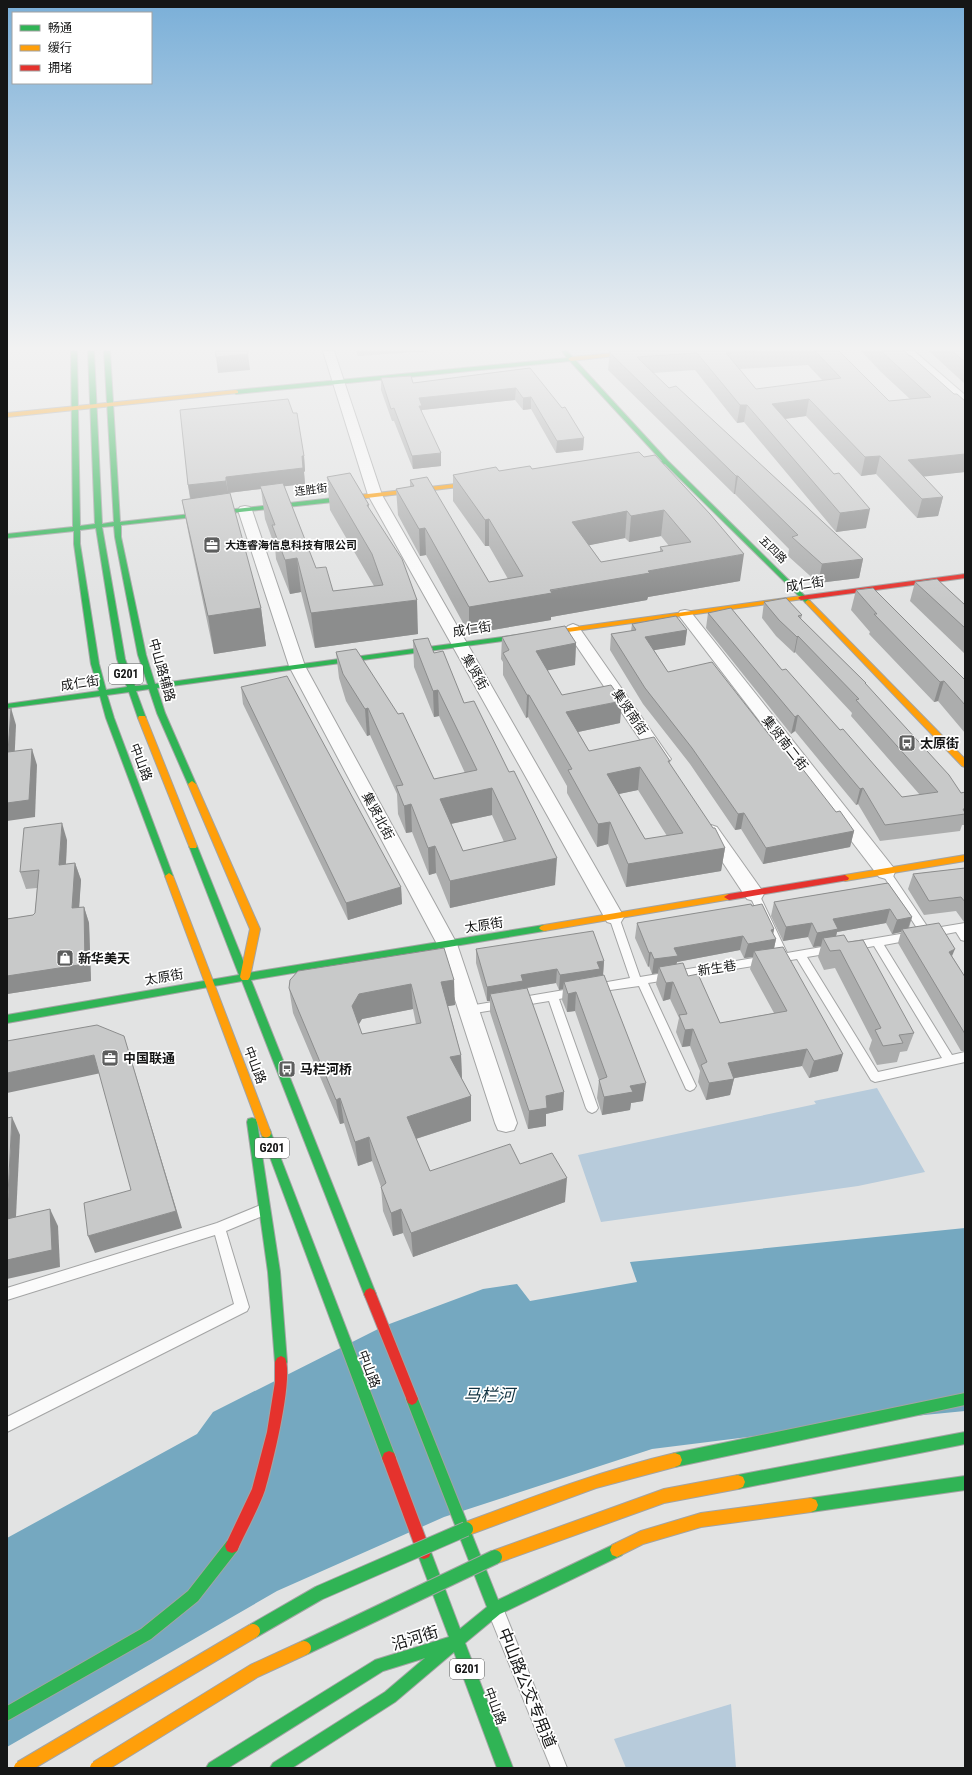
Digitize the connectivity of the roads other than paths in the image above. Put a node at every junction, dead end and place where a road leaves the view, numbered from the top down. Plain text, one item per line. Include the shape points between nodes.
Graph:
1 (75, 434) edge
2 (94, 434) edge
3 (112, 434) edge
4 (355, 434) edge
5 (640, 434) edge
6 (666, 462) junction
7 (623, 467) edge
8 (490, 482) edge
9 (375, 494) junction
10 (245, 510) junction
11 (117, 524) junction
12 (98, 526) junction
13 (77, 528) junction
14 (7, 536) edge
15 (965, 576) edge
16 (804, 598) junction
17 (685, 614) junction
18 (573, 629) junction
19 (459, 644) junction
20 (297, 666) junction
21 (152, 686) junction
22 (132, 689) junction
23 (104, 692) junction
24 (7, 706) edge
25 (965, 764) edge
26 (670, 771) edge
27 (701, 816) edge
28 (965, 858) edge
29 (886, 872) junction
30 (754, 894) junction
31 (614, 917) junction
32 (962, 927) edge
33 (926, 934) junction
34 (965, 937) edge
35 (877, 942) junction
36 (447, 944) junction
37 (800, 954) junction
38 (784, 957) junction
39 (245, 977) junction
40 (640, 981) junction
41 (210, 982) junction
42 (553, 996) junction
43 (469, 1010) junction
44 (7, 1019) edge
45 (965, 1057) edge
46 (949, 1060) junction
47 (246, 1079) junction
48 (690, 1086) dead end
49 (592, 1108) dead end
50 (506, 1124) dead end
51 (265, 1209) junction
52 (219, 1228) junction
53 (7, 1294) edge
54 (965, 1399) edge
55 (7, 1425) edge
56 (965, 1438) edge
57 (965, 1442) edge
58 (923, 1445) junction
59 (965, 1482) edge
60 (495, 1609) junction
61 (457, 1641) junction
62 (7, 1714) edge
63 (21, 1768) edge
64 (97, 1768) edge
65 (214, 1768) edge
66 (278, 1768) edge
67 (505, 1768) edge
68 (559, 1768) edge

1 - 13 main road, 中山路 / G201
2 - 12 main road, 中山路 / G201
3 - 11 main road, 中山路辅路
4 - 9 street, 集贤街
5 - 6 main road, 五四路
6 - 7 main road
6 - 16 main road, 五四路
8 - 9 main road, 连胜街
9 - 10 main road, 连胜街
9 - 19 street, 集贤街
10 - 11 main road, 连胜街
10 - 20 street, 集贤北街
11 - 12 main road, 连胜街
11 - 21 main road, 中山路辅路 via 142,655
12 - 13 main road, 连胜街
12 - 22 main road, 中山路 / G201 via 121,659
13 - 14 main road, 连胜街
13 - 23 main road, 中山路 / G201 via 95,664
15 - 16 main road, 成仁街
16 - 17 main road, 成仁街
16 - 25 main road, 五四路
17 - 18 main road, 成仁街
17 - 29 street, 集贤南二街
18 - 19 main road, 成仁街
18 - 26 street, 集贤南街
19 - 20 main road, 成仁街
19 - 31 street, 集贤街
20 - 21 main road, 成仁街
20 - 36 street, 集贤北街
21 - 22 main road, 成仁街
21 - 39 main road, 中山路辅路 via 161,713 256,929
22 - 23 main road, 成仁街
22 - 39 main road, 中山路 / G201
23 - 24 main road, 成仁街
23 - 41 main road, 中山路 / G201 via 110,718
27 - 30 street
28 - 29 main road, 太原街
29 - 30 main road, 太原街
29 - 33 lane
30 - 31 main road, 太原街
30 - 38 lane
31 - 36 main road, 太原街
31 - 40 lane
32 - 33 lane, 新生巷
32 - 34 lane
33 - 35 lane, 新生巷
35 - 37 lane, 新生巷
35 - 46 lane
36 - 39 main road, 太原街
36 - 43 street, 集贤北街
37 - 38 lane, 新生巷
37 - 46 lane via 875,1078
38 - 40 lane, 新生巷
39 - 41 main road, 太原街
39 - 60 main road, 中山路 / G201
40 - 42 lane, 新生巷
40 - 48 lane
41 - 44 main road, 太原街
41 - 47 main road, 中山路 / G201
42 - 43 lane, 新生巷
42 - 49 lane
43 - 50 street, 集贤北街
45 - 46 lane
47 - 51 main road
47 - 61 main road, 中山路 / G201
51 - 52 lane
51 - 62 main road via 280,1331 281,1382 273,1432 258,1490 232,1546 193,1596 146,1634
52 - 53 lane
52 - 55 lane via 242,1307
54 - 63 main road, bridge via 647,1466 548,1498 473,1526 319,1593
56 - 58 main road
57 - 58 main road
58 - 64 main road, bridge via 664,1496 495,1557 254,1671
59 - 60 main road via 701,1520 641,1538
60 - 61 main road
60 - 68 lane, 中山路公交专用道
61 - 65 main road, 沿河街 via 380,1665
61 - 66 main road, 沿河街 via 390,1697
61 - 67 main road, 中山路 / G201

